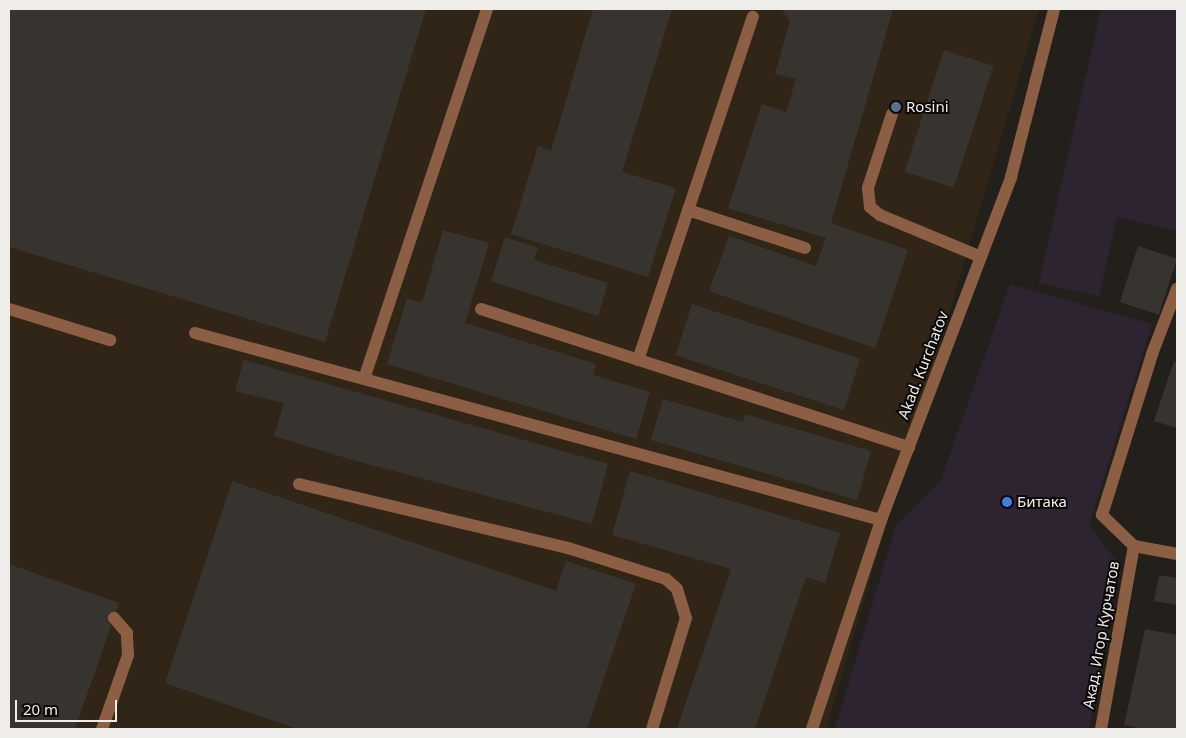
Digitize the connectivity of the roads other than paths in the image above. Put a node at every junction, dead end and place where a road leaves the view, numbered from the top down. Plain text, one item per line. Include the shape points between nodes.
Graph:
1 (487, 9) edge
2 (1054, 9) edge
3 (753, 17) dead end
4 (892, 114) dead end
5 (688, 210) junction
6 (805, 248) dead end
7 (981, 257) junction
8 (1177, 289) edge
9 (9, 309) edge
10 (482, 309) dead end
11 (195, 333) dead end
12 (110, 340) dead end
13 (638, 360) junction
14 (364, 380) junction
15 (910, 446) junction
16 (299, 484) dead end
17 (881, 520) junction
18 (1134, 546) junction
19 (1177, 554) edge
20 (114, 618) dead end
21 (102, 729) edge
22 (652, 729) edge
23 (812, 729) edge
24 (1101, 729) edge

1 - 14 street
2 - 7 street, Akad. Kurchatov via 1011,176
3 - 5 street
4 - 7 street via 868,188 870,207 880,215
5 - 6 street
5 - 13 street
7 - 15 street, Akad. Kurchatov
8 - 18 street via 1152,354 1102,515
9 - 12 street
10 - 13 street
11 - 14 street
13 - 15 street
14 - 17 street
15 - 17 street, Akad. Kurchatov
16 - 22 street via 568,548 666,579 677,590 686,618
17 - 23 street, Akad. Kurchatov
18 - 19 street
18 - 24 street, Акад. Игор Курчатов
20 - 21 street via 127,633 128,655

